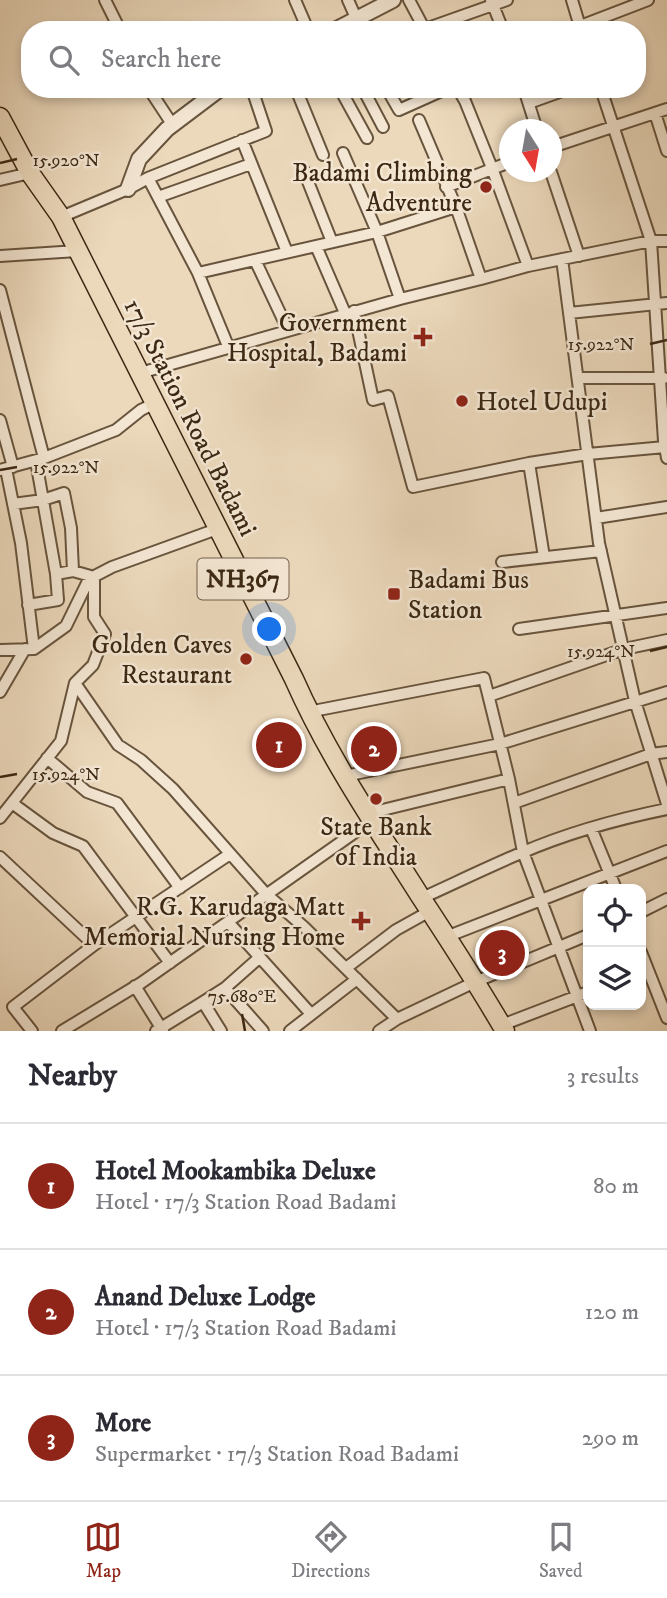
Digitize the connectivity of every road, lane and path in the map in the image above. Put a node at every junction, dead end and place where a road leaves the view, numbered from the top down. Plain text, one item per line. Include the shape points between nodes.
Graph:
1 (105, 0) edge
2 (295, 0) edge
3 (348, 0) edge
4 (393, 0) edge
5 (408, 0) edge
6 (507, 0) edge
7 (572, 0) edge
8 (647, 0) edge
9 (492, 2) edge
10 (116, 21) edge
11 (303, 21) edge
12 (353, 21) edge
13 (356, 21) edge
14 (420, 21) edge
15 (445, 21) edge
16 (499, 21) edge
17 (576, 21) edge
18 (596, 21) edge
19 (155, 98) edge
20 (208, 98) edge
21 (255, 98) edge
22 (300, 98) edge
23 (345, 98) edge
24 (368, 98) edge
25 (392, 98) edge
26 (426, 98) edge
27 (462, 98) edge
28 (527, 98) edge
29 (542, 98) edge
30 (604, 98) edge
31 (528, 103) junction
32 (667, 109) edge
33 (655, 113) junction
34 (0, 117) edge
35 (533, 119) edge
36 (419, 120) dead end
37 (172, 124) junction
38 (383, 127) dead end
39 (614, 127) junction
40 (367, 138) dead end
41 (242, 140) junction
42 (562, 144) edge
43 (667, 151) edge
44 (343, 153) dead end
45 (323, 155) dead end
46 (251, 164) junction
47 (499, 166) edge
48 (492, 168) junction
49 (303, 169) dead end
50 (30, 173) junction
51 (148, 178) junction
52 (0, 180) edge
53 (554, 182) edge
54 (446, 187) junction
55 (128, 189) junction
56 (158, 197) junction
57 (456, 207) junction
58 (61, 217) junction
59 (377, 232) junction
60 (652, 241) junction
61 (667, 241) edge
62 (332, 242) junction
63 (316, 246) junction
64 (77, 251) junction
65 (287, 252) junction
66 (0, 256) edge
67 (579, 256) junction
68 (562, 259) junction
69 (255, 260) junction
70 (528, 266) junction
71 (198, 273) junction
72 (481, 279) junction
73 (0, 290) edge
74 (400, 299) junction
75 (661, 304) edge
76 (350, 312) junction
77 (569, 313) junction
78 (288, 330) junction
79 (228, 346) junction
80 (140, 373) junction
81 (578, 378) junction
82 (664, 378) edge
83 (155, 403) junction
84 (0, 420) edge
85 (666, 447) edge
86 (588, 454) junction
87 (40, 460) junction
88 (529, 463) junction
89 (6, 469) edge
90 (43, 500) junction
91 (13, 504) junction
92 (667, 507) edge
93 (596, 518) junction
94 (217, 529) junction
95 (601, 551) junction
96 (544, 557) junction
97 (502, 562) dead end
98 (73, 571) junction
99 (56, 574) junction
100 (94, 577) junction
101 (28, 605) junction
102 (667, 608) edge
103 (616, 616) junction
104 (519, 629) dead end
105 (667, 639) edge
106 (29, 649) junction
107 (624, 649) junction
108 (0, 650) edge
109 (75, 683) junction
110 (0, 692) edge
111 (667, 692) edge
112 (489, 696) junction
113 (635, 701) junction
114 (309, 712) junction
115 (500, 744) junction
116 (667, 752) edge
117 (651, 754) junction
118 (47, 758) junction
119 (345, 776) junction
120 (509, 779) junction
121 (12, 803) junction
122 (514, 803) junction
123 (667, 806) edge
124 (369, 817) junction
125 (0, 818) edge
126 (592, 828) junction
127 (667, 851) edge
128 (523, 852) junction
129 (230, 854) junction
130 (0, 857) edge
131 (609, 873) junction
132 (614, 884) edge
133 (180, 888) junction
134 (266, 894) junction
135 (541, 899) junction
136 (667, 900) edge
137 (426, 904) junction
138 (646, 910) edge
139 (136, 917) junction
140 (228, 922) junction
141 (446, 937) junction
142 (583, 937) edge
143 (94, 946) junction
144 (559, 947) junction
145 (260, 957) junction
146 (170, 962) junction
147 (345, 968) junction
148 (646, 975) edge
149 (357, 979) junction
150 (475, 982) junction
151 (135, 986) junction
152 (225, 988) junction
153 (583, 994) edge
154 (203, 1002) junction
155 (0, 1004) edge
156 (13, 1007) junction
157 (586, 1010) edge
158 (311, 1014) junction
159 (667, 1018) edge
160 (397, 1019) junction
161 (503, 1028) edge
162 (160, 1030) edge
163 (32, 1031) edge
164 (62, 1031) edge
165 (221, 1031) edge
166 (263, 1031) edge
167 (290, 1031) edge
168 (379, 1031) edge
169 (590, 1031) edge

1 - 10 street
2 - 11 street
3 - 12 street
4 - 13 street
5 - 14 street
6 - 9 street
7 - 17 street
8 - 18 street
9 - 15 street
9 - 16 street
19 - 37 street
20 - 37 street
21 - 41 street via 266,131
22 - 45 street
23 - 40 street
24 - 38 street
25 - 26 street via 399,110
27 - 48 street
28 - 31 street
29 - 31 street
30 - 39 street
31 - 35 street
32 - 33 street
33 - 39 street
33 - 43 street
34 - 50 highway, 17/3 Station Road Badami / NH367
36 - 54 street
37 - 55 street via 139,159
39 - 42 street
39 - 60 street
41 - 46 street
41 - 51 street
44 - 59 street
46 - 56 street
46 - 65 street
47 - 48 street
48 - 54 street
48 - 70 street
49 - 62 street
50 - 52 street
50 - 58 highway, 17/3 Station Road Badami / NH367
51 - 55 street
51 - 56 street
53 - 67 street
54 - 57 street
55 - 58 street
56 - 71 street
57 - 59 street
57 - 72 street
58 - 64 highway, 17/3 Station Road Badami / NH367
59 - 62 street
59 - 74 street
60 - 61 street
60 - 67 street
60 - 75 street
62 - 63 street
63 - 65 street
63 - 76 street
64 - 66 street
64 - 80 highway, 17/3 Station Road Badami / NH367
65 - 69 street
67 - 68 street
68 - 70 street
68 - 77 street
69 - 71 street
69 - 78 street
70 - 72 street
71 - 79 street
72 - 74 street
73 - 87 street
74 - 76 street
75 - 77 street
75 - 82 street
76 - 78 street
76 - 88 street via 373,400 388,396 414,487
77 - 81 street
78 - 79 street
79 - 80 street
80 - 83 highway, 17/3 Station Road Badami / NH367
81 - 82 street
81 - 86 street
82 - 85 street
83 - 87 street via 117,430
83 - 94 highway, 17/3 Station Road Badami / NH367
84 - 89 street
85 - 86 street
86 - 88 street
86 - 93 street
87 - 89 street
87 - 90 street
88 - 96 street
89 - 91 street
90 - 91 street
90 - 98 street via 64,493
90 - 99 street
91 - 101 street
92 - 93 street
93 - 95 street
94 - 100 street
94 - 114 highway, 17/3 Station Road Badami / NH367
95 - 96 street
95 - 103 street
96 - 97 street
98 - 99 street
98 - 100 street
99 - 101 street via 58,600
100 - 106 street via 66,625
100 - 109 street via 94,617 105,634 93,665
101 - 106 street
102 - 103 street
103 - 104 street
103 - 107 street
105 - 107 street
106 - 108 street
106 - 110 street
107 - 112 street
107 - 113 street
109 - 118 street via 61,741
109 - 129 street via 118,746 173,789
111 - 113 street
112 - 114 street via 484,678
112 - 115 street
113 - 115 street
113 - 117 street
114 - 119 highway, 17/3 Station Road Badami / NH367
115 - 119 street
115 - 120 street
116 - 117 street
117 - 122 street
117 - 123 street
118 - 121 street
118 - 133 street via 86,792 117,803
119 - 124 highway, 17/3 Station Road Badami / NH367
120 - 122 street
120 - 124 street
121 - 125 street
121 - 139 street via 53,833 83,846
122 - 128 street
123 - 126 street
124 - 134 street
124 - 137 highway, 17/3 Station Road Badami / NH367
126 - 128 street
126 - 131 street
127 - 131 street
128 - 135 street
128 - 137 street
129 - 133 street
129 - 134 street
130 - 143 street
131 - 132 street
131 - 135 street
133 - 139 street
134 - 140 street
134 - 147 street
135 - 141 street
135 - 144 street
136 - 138 street
137 - 141 highway, 17/3 Station Road Badami / NH367
137 - 147 street
139 - 143 street
139 - 146 street
140 - 145 street
140 - 146 street
141 - 150 highway, 17/3 Station Road Badami / NH367
142 - 144 street
143 - 156 street
144 - 150 street
144 - 153 street
145 - 152 street
145 - 158 street
146 - 151 street
147 - 149 street
148 - 159 street
149 - 158 street
149 - 160 street
150 - 160 street
150 - 161 highway, 17/3 Station Road Badami / NH367
151 - 162 street
151 - 164 street
152 - 154 street
152 - 166 street
153 - 161 street
154 - 162 street
154 - 165 street
155 - 156 street
156 - 163 street
157 - 169 street
158 - 167 street
160 - 168 street

